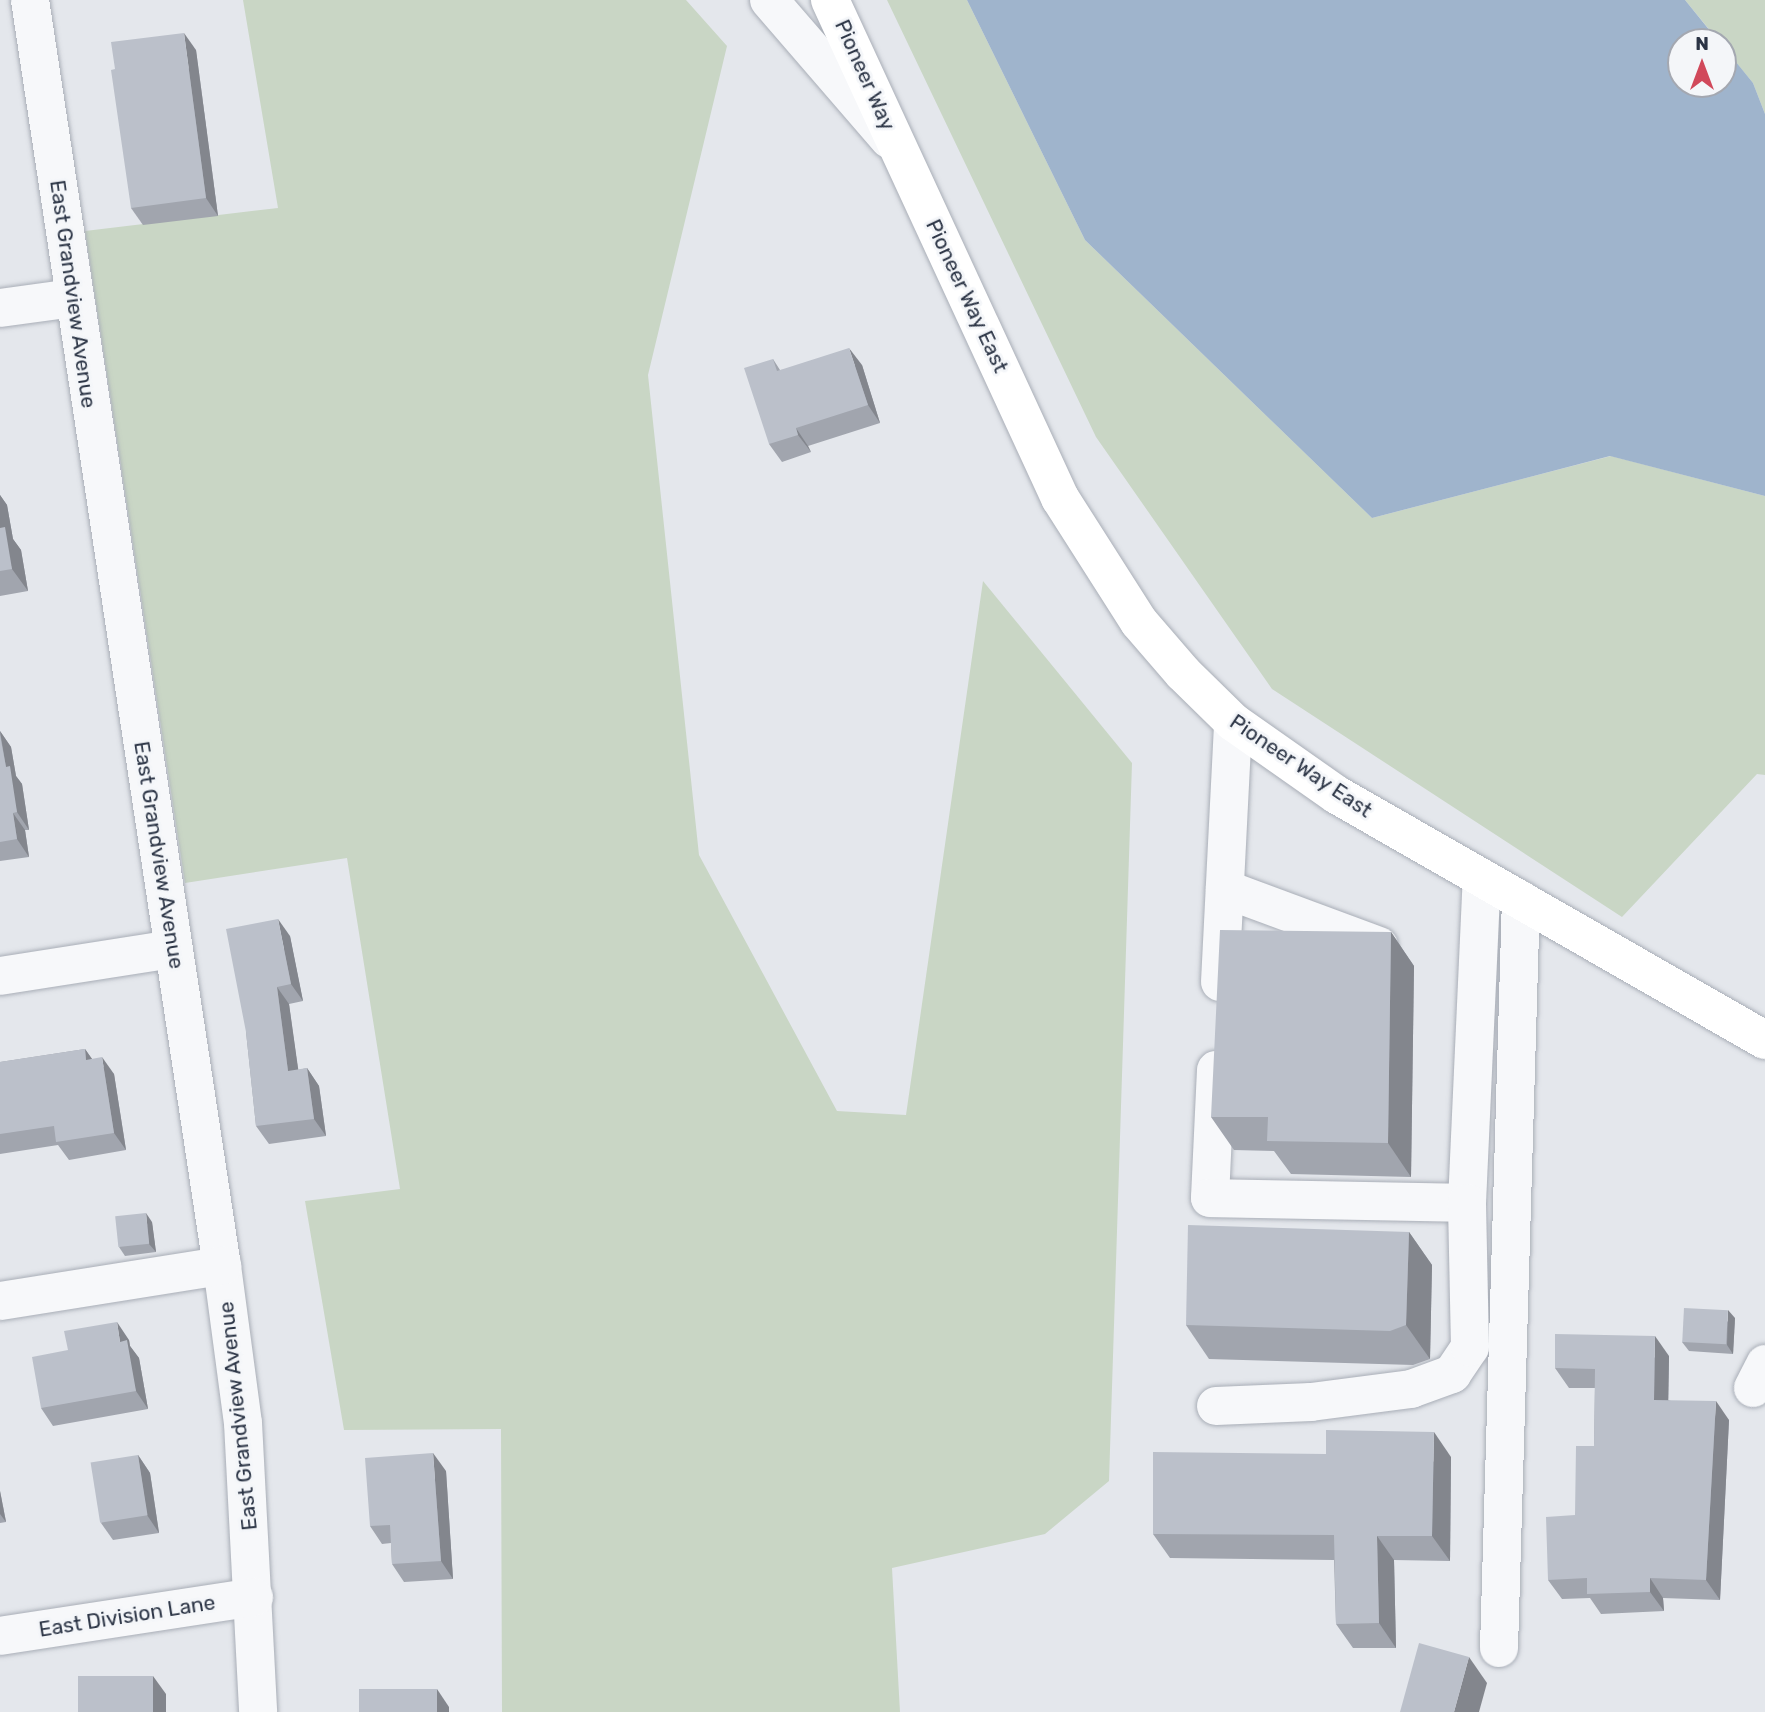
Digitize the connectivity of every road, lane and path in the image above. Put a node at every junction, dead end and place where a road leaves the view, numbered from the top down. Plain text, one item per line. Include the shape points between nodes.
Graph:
1 (30, 0) edge
2 (769, 0) edge
3 (831, 0) edge
4 (899, 150) junction
5 (73, 298) junction
6 (0, 309) edge
7 (1233, 722) junction
8 (1482, 878) junction
9 (1225, 890) junction
10 (1521, 900) junction
11 (1379, 946) edge
12 (173, 949) junction
13 (0, 976) edge
14 (1765, 1040) edge
15 (1467, 1203) junction
16 (222, 1266) junction
17 (0, 1301) edge
18 (1216, 1406) dead end
19 (254, 1597) junction
20 (0, 1636) edge
21 (1499, 1648) dead end
22 (258, 1712) edge

1 - 5 street, East Grandview Avenue
2 - 4 street
3 - 4 main road, Pioneer Way
4 - 7 main road, Pioneer Way East via 1060,498 1139,622
5 - 6 street
5 - 12 street, East Grandview Avenue
7 - 8 main road, Pioneer Way East via 1338,795
7 - 9 street
8 - 10 main road, Pioneer Way East
8 - 15 street
9 - 11 street
9 - 15 street via 1210,1198
10 - 14 main road, Pioneer Way East
10 - 21 street
12 - 13 street
12 - 16 street, East Grandview Avenue
15 - 18 street via 1470,1347 1452,1374 1411,1389 1311,1402
16 - 17 street
16 - 19 street, East Grandview Avenue via 243,1423
19 - 20 street, East Division Lane
19 - 22 street, East Grandview Avenue

